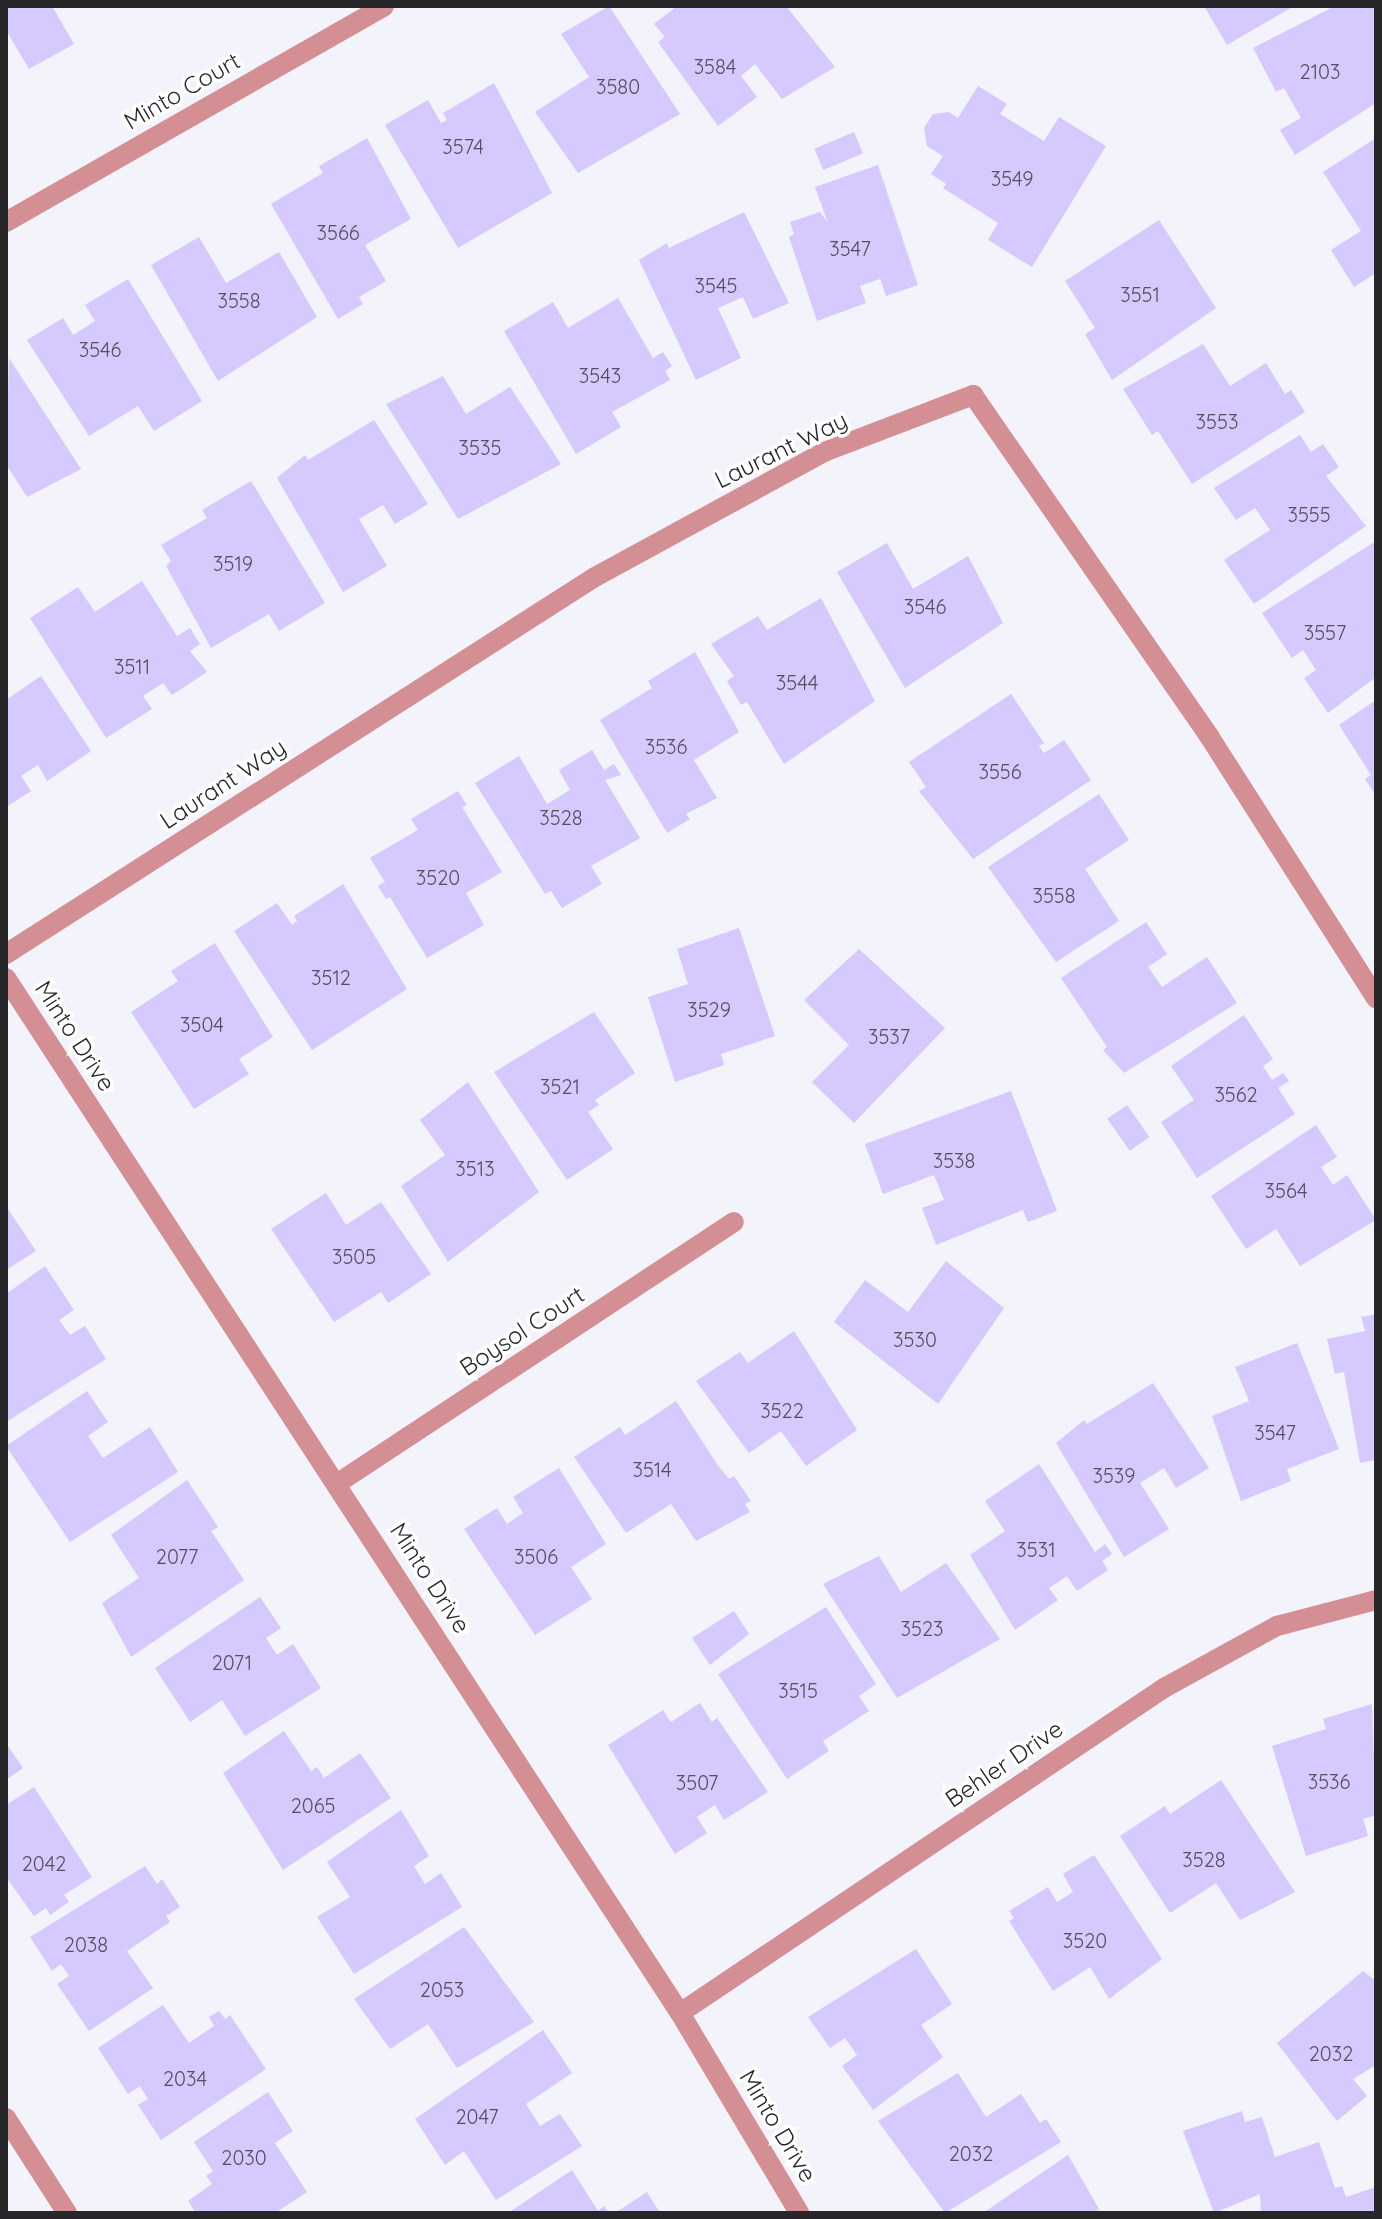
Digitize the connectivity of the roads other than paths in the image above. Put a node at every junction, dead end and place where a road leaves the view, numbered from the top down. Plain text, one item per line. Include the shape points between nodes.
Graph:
1 (384, 6) edge
2 (6, 222) edge
3 (6, 954) edge
4 (6, 978) edge
5 (1376, 998) edge
6 (734, 1222) dead end
7 (338, 1483) junction
8 (1376, 1600) edge
9 (680, 2013) junction
10 (6, 2118) edge
11 (67, 2213) edge
12 (799, 2213) edge

1 - 2 street, Minto Court
3 - 5 street, Laurant Way via 595,577 824,452 973,395 1209,736
4 - 7 street, Minto Drive
6 - 7 street, Boysol Court
7 - 9 street, Minto Drive
8 - 9 street, Behler Drive via 1277,1626 1164,1688
9 - 12 street, Minto Drive
10 - 11 street

